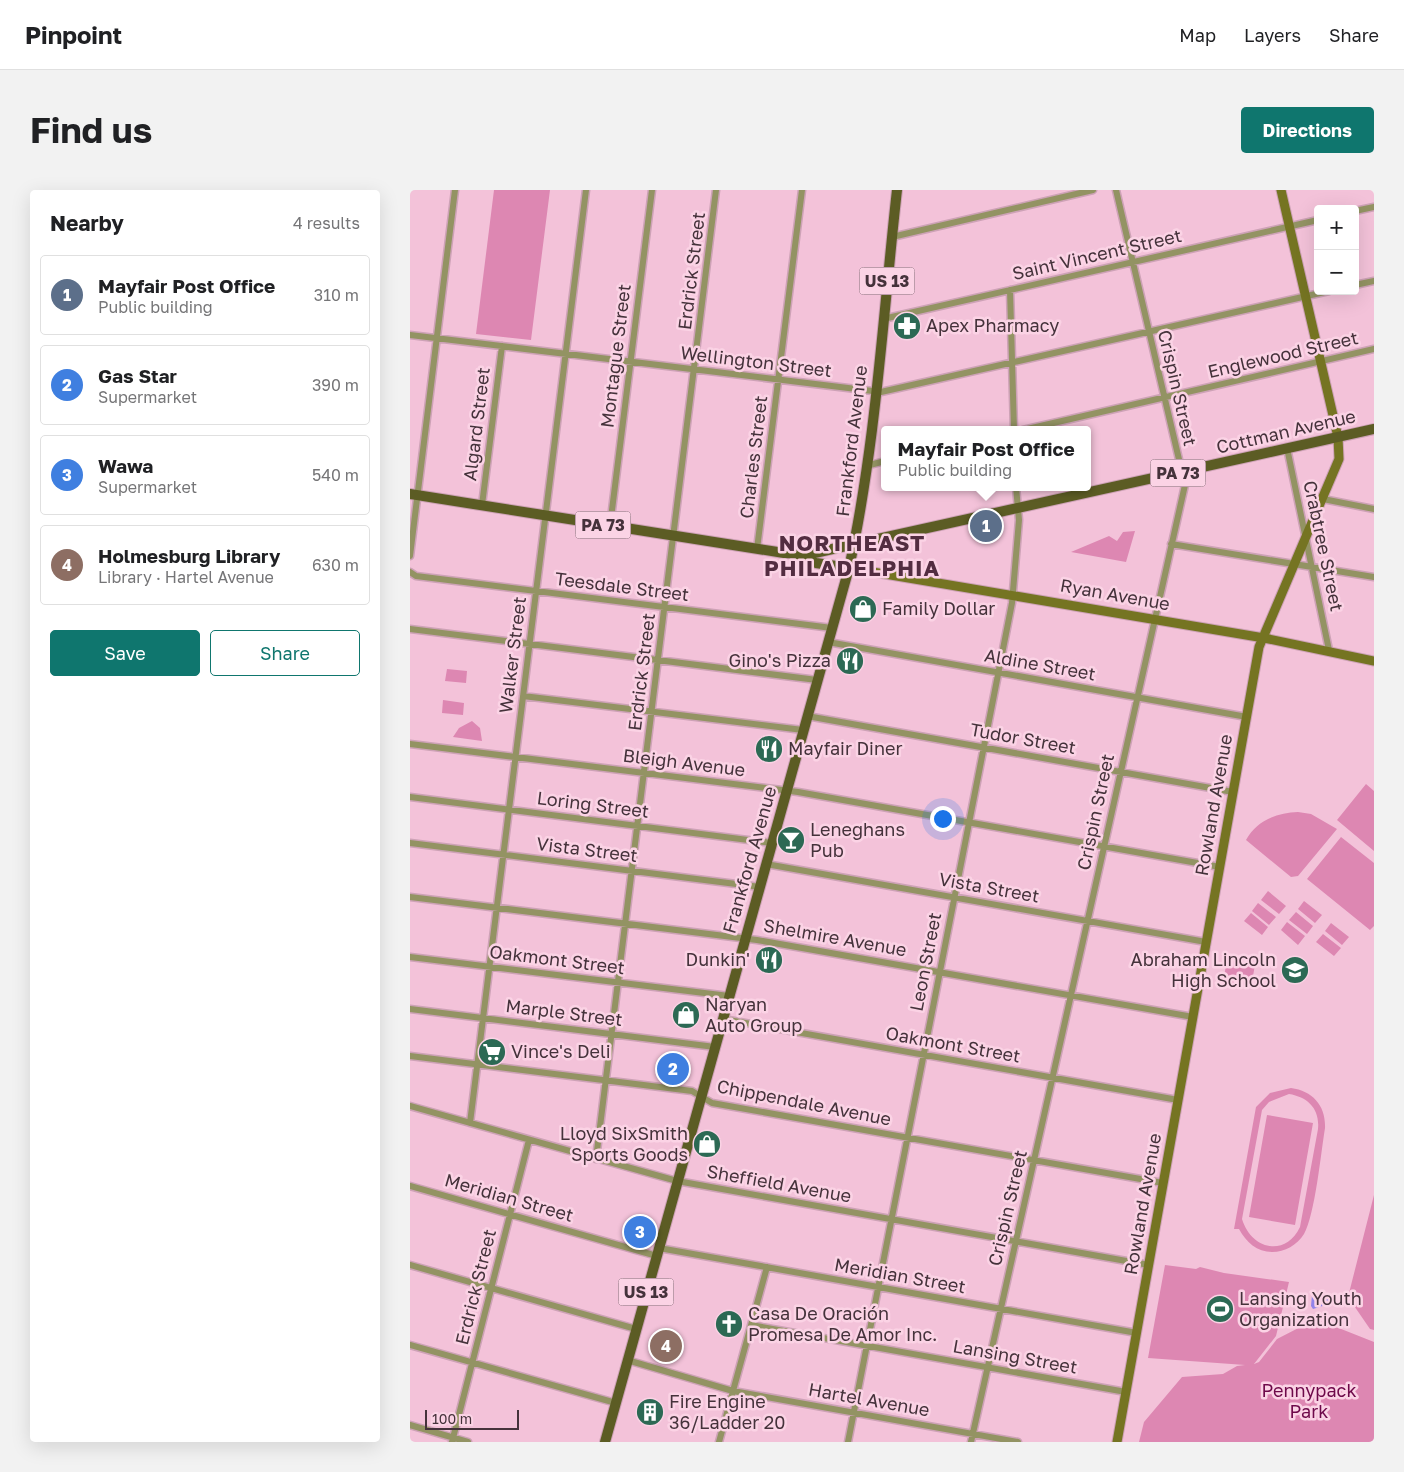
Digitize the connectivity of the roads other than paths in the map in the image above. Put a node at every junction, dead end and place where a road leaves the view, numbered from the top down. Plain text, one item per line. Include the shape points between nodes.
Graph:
1 (455, 190) edge
2 (586, 190) edge
3 (652, 190) edge
4 (716, 190) edge
5 (802, 190) edge
6 (897, 190) edge
7 (1093, 190) edge
8 (1116, 190) edge
9 (1281, 190) edge
10 (1374, 207) edge
11 (1359, 210) edge
12 (1314, 221) edge
13 (1289, 226) junction
14 (892, 237) junction
15 (1132, 262) junction
16 (1374, 281) edge
17 (1359, 284) edge
18 (1010, 290) junction
19 (1314, 294) edge
20 (1306, 296) junction
21 (883, 319) junction
22 (1149, 332) junction
23 (410, 334) edge
24 (438, 338) junction
25 (502, 346) junction
26 (1374, 349) edge
27 (566, 354) junction
28 (1321, 361) junction
29 (630, 362) junction
30 (1012, 363) junction
31 (696, 370) junction
32 (779, 380) junction
33 (875, 392) junction
34 (1164, 397) junction
35 (1014, 426) edge
36 (1040, 426) edge
37 (1374, 429) edge
38 (1338, 437) junction
39 (1287, 448) junction
40 (881, 462) edge
41 (866, 466) junction
42 (1182, 472) junction
43 (1016, 491) edge
44 (414, 495) edge
45 (1324, 499) junction
46 (482, 505) junction
47 (1018, 508) junction
48 (1374, 509) edge
49 (546, 515) junction
50 (610, 526) junction
51 (675, 536) junction
52 (1306, 538) junction
53 (1171, 544) junction
54 (854, 545) junction
55 (757, 549) junction
56 (797, 554) junction
57 (410, 556) edge
58 (1294, 565) junction
59 (1311, 566) junction
60 (849, 568) junction
61 (410, 572) edge
62 (1374, 577) edge
63 (536, 591) junction
64 (1013, 595) junction
65 (666, 608) junction
66 (1155, 619) junction
67 (832, 628) junction
68 (410, 629) edge
69 (1264, 638) junction
70 (828, 642) junction
71 (530, 643) junction
72 (1329, 650) junction
73 (659, 660) junction
74 (1374, 661) edge
75 (998, 672) junction
76 (817, 680) junction
77 (523, 696) junction
78 (1137, 697) junction
79 (652, 712) junction
80 (807, 716) junction
81 (1247, 717) junction
82 (803, 730) junction
83 (410, 744) edge
84 (983, 747) junction
85 (516, 757) junction
86 (1120, 772) junction
87 (645, 773) junction
88 (787, 791) junction
89 (1233, 792) junction
90 (410, 797) edge
91 (509, 809) junction
92 (968, 822) junction
93 (638, 826) junction
94 (410, 843) edge
95 (772, 843) junction
96 (1104, 847) junction
97 (504, 855) junction
98 (766, 864) junction
99 (1220, 867) junction
100 (632, 871) junction
101 (760, 887) junction
102 (410, 897) edge
103 (954, 897) junction
104 (497, 908) junction
105 (1087, 921) junction
106 (626, 923) junction
107 (745, 938) junction
108 (1206, 942) junction
109 (410, 957) edge
110 (490, 966) junction
111 (939, 972) junction
112 (618, 983) junction
113 (729, 996) junction
114 (1071, 996) junction
115 (410, 1009) edge
116 (1193, 1017) junction
117 (483, 1018) junction
118 (723, 1019) junction
119 (612, 1034) junction
120 (715, 1047) junction
121 (923, 1055) junction
122 (410, 1056) edge
123 (477, 1064) junction
124 (1052, 1078) junction
125 (606, 1080) junction
126 (701, 1096) junction
127 (1178, 1100) junction
128 (410, 1106) edge
129 (470, 1123) junction
130 (907, 1137) junction
131 (529, 1140) junction
132 (596, 1159) junction
133 (1035, 1160) junction
134 (678, 1181) junction
135 (1163, 1183) junction
136 (410, 1186) edge
137 (510, 1214) junction
138 (891, 1220) junction
139 (1016, 1242) junction
140 (658, 1252) junction
141 (410, 1265) edge
142 (1149, 1266) junction
143 (767, 1267) junction
144 (878, 1287) junction
145 (491, 1288) junction
146 (1002, 1309) junction
147 (751, 1325) junction
148 (636, 1329) junction
149 (1137, 1333) junction
150 (410, 1345) edge
151 (866, 1346) junction
152 (627, 1360) junction
153 (472, 1363) junction
154 (988, 1367) junction
155 (733, 1391) junction
156 (1126, 1392) junction
157 (616, 1403) junction
158 (854, 1413) junction
159 (410, 1425) edge
160 (973, 1434) junction
161 (453, 1440) edge
162 (468, 1442) edge
163 (605, 1442) edge
164 (719, 1442) edge
165 (848, 1442) edge
166 (972, 1442) edge
167 (1018, 1442) edge
168 (1117, 1442) edge

1 - 24 street
2 - 27 street, Walker Street
3 - 29 street, Montague Street
4 - 31 street, Erdrick Street
5 - 32 street, Charles Street
6 - 14 main road, Frankford Avenue / US 13
7 - 14 street
8 - 15 street, Crispin Street
9 - 13 street, Rowland Avenue
10 - 11 street
12 - 13 street, Saint Vincent Street
13 - 15 street, Saint Vincent Street
13 - 20 street, Rowland Avenue
14 - 21 main road, Frankford Avenue / US 13
15 - 18 street, Saint Vincent Street
15 - 22 street, Crispin Street
16 - 17 street
18 - 21 street, Saint Vincent Street
18 - 30 street
19 - 20 street, Wellington Street
20 - 22 street, Wellington Street
20 - 28 street, Rowland Avenue
21 - 33 main road, Frankford Avenue / US 13
22 - 30 street, Wellington Street
22 - 34 street, Crispin Street
23 - 24 street, Wellington Street
24 - 25 street, Wellington Street
24 - 44 street
25 - 27 street, Wellington Street
25 - 46 street, Algard Street
26 - 28 street, Englewood Street
27 - 29 street, Wellington Street
27 - 49 street, Walker Street
28 - 34 street, Englewood Street
28 - 38 street, Rowland Avenue
29 - 31 street, Wellington Street
29 - 50 street, Montague Street
30 - 33 street, Wellington Street
30 - 35 street
31 - 32 street, Wellington Street
31 - 51 street, Erdrick Street
32 - 33 street, Wellington Street
32 - 55 street, Charles Street
33 - 41 main road, Frankford Avenue / US 13
34 - 36 street, Englewood Street
34 - 42 street, Crispin Street
37 - 38 main road, Cottman Avenue / PA 73
38 - 39 main road, Cottman Avenue / PA 73
38 - 45 street, Rowland Avenue via 1337,466
39 - 42 main road, Cottman Avenue / PA 73
39 - 52 street, Crabtree Street
40 - 41 street
41 - 54 main road, Frankford Avenue / US 13
42 - 47 main road, Cottman Avenue / PA 73
42 - 53 street, Crispin Street via 1185,485
43 - 47 street, Leon Street
44 - 46 main road, Cottman Avenue / PA 73
44 - 57 street
45 - 48 street
45 - 52 street, Rowland Avenue
46 - 49 main road, Cottman Avenue / PA 73
47 - 54 main road, Cottman Avenue / PA 73
47 - 64 street, Leon Street
49 - 50 main road, Cottman Avenue / PA 73
49 - 63 street, Walker Street
50 - 51 main road, Cottman Avenue / PA 73
51 - 55 main road, Cottman Avenue / PA 73
51 - 65 street, Erdrick Street
52 - 58 street, Rowland Avenue
52 - 59 street, Crabtree Street
53 - 58 street
53 - 66 street, Crispin Street
54 - 56 main road, Cottman Avenue / PA 73
54 - 60 main road, Frankford Avenue / US 13
55 - 56 main road, Cottman Avenue / PA 73
56 - 60 main road via 816,563
58 - 59 street
58 - 69 street, Rowland Avenue
59 - 62 street
59 - 72 street, Crabtree Street
60 - 64 street, Ryan Avenue
60 - 67 main road, Frankford Avenue / US 13
61 - 63 street, Teesdale Street via 416,576
63 - 65 street, Teesdale Street
63 - 71 street, Walker Street
64 - 66 street, Ryan Avenue
64 - 75 street, Leon Street
65 - 67 street, Teesdale Street
65 - 73 street, Erdrick Street
66 - 69 street, Ryan Avenue
66 - 78 street, Crispin Street
67 - 70 main road, Frankford Avenue / US 13
68 - 71 street
69 - 72 street, Ryan Avenue
69 - 81 street, Rowland Avenue via 1259,647
70 - 75 street, Aldine Street
70 - 76 main road, Frankford Avenue / US 13
71 - 73 street
71 - 77 street, Walker Street
72 - 74 street, Ryan Avenue
73 - 76 street
73 - 79 street, Erdrick Street
75 - 78 street, Aldine Street
75 - 84 street, Leon Street
76 - 80 main road, Frankford Avenue / US 13
77 - 79 street
77 - 85 street, Walker Street
78 - 81 street, Aldine Street
78 - 86 street, Crispin Street
79 - 82 street
79 - 87 street, Erdrick Street
80 - 82 main road, Frankford Avenue / US 13
80 - 84 street, Tudor Street
81 - 89 street, Rowland Avenue
82 - 88 main road, Frankford Avenue / US 13
83 - 85 street, Bleigh Avenue
84 - 86 street, Tudor Street
84 - 92 street, Leon Street
85 - 87 street, Bleigh Avenue
85 - 91 street, Walker Street
86 - 89 street, Tudor Street
86 - 96 street, Crispin Street
87 - 88 street, Bleigh Avenue
87 - 93 street, Erdrick Street
88 - 92 street, Bleigh Avenue
88 - 95 main road, Frankford Avenue / US 13
89 - 99 street, Rowland Avenue
90 - 91 street, Loring Street
91 - 93 street, Loring Street
91 - 97 street, Walker Street
92 - 96 street, Bleigh Avenue
92 - 103 street, Leon Street
93 - 95 street, Loring Street
93 - 100 street, Erdrick Street
94 - 97 street, Vista Street
95 - 98 main road, Frankford Avenue / US 13
96 - 99 street, Bleigh Avenue
96 - 105 street, Crispin Street
97 - 100 street, Vista Street
97 - 104 street, Walker Street
98 - 101 main road, Frankford Avenue / US 13
98 - 103 street, Vista Street
99 - 108 street, Rowland Avenue
100 - 101 street, Vista Street
100 - 106 street, Erdrick Street
101 - 107 main road, Frankford Avenue / US 13
102 - 104 street, Shelmire Avenue
103 - 105 street, Vista Street
103 - 111 street, Leon Street
104 - 106 street, Shelmire Avenue
104 - 110 street, Walker Street
105 - 108 street, Vista Street
105 - 114 street, Crispin Street
106 - 107 street, Shelmire Avenue
106 - 112 street, Erdrick Street
107 - 111 street, Shelmire Avenue
107 - 113 main road, Frankford Avenue / US 13
108 - 116 street, Rowland Avenue
109 - 110 street, Oakmont Street
110 - 112 street, Oakmont Street
110 - 117 street, Walker Street
111 - 114 street, Shelmire Avenue
111 - 121 street, Leon Street
112 - 113 street, Oakmont Street
112 - 119 street, Erdrick Street
113 - 118 main road, Frankford Avenue / US 13
114 - 116 street, Shelmire Avenue
114 - 124 street, Crispin Street
115 - 117 street, Marple Street
116 - 127 street, Rowland Avenue
117 - 119 street, Marple Street
117 - 123 street, Walker Street
118 - 120 main road, Frankford Avenue / US 13
118 - 121 street, Oakmont Street
119 - 120 street, Marple Street
119 - 125 street, Erdrick Street
120 - 126 main road, Frankford Avenue / US 13
121 - 124 street, Oakmont Street
121 - 130 street, Leon Street
122 - 123 street, Chippendale Avenue
123 - 125 street, Chippendale Avenue
123 - 129 street, Walker Street
124 - 127 street, Oakmont Street
124 - 133 street, Crispin Street
125 - 126 street, Chippendale Avenue via 692,1091
125 - 132 street, Erdrick Street
126 - 130 street, Chippendale Avenue via 712,1102
126 - 134 main road, Frankford Avenue / US 13
127 - 135 street, Rowland Avenue
128 - 129 street, Sheffield Avenue
129 - 131 street, Sheffield Avenue
130 - 133 street, Chippendale Avenue
130 - 138 street, Leon Street
131 - 132 street, Sheffield Avenue
131 - 137 street, Erdrick Street
132 - 134 street, Sheffield Avenue
133 - 135 street, Chippendale Avenue
133 - 139 street, Crispin Street
134 - 138 street, Sheffield Avenue
134 - 140 main road, Frankford Avenue / US 13
135 - 142 street, Rowland Avenue
136 - 137 street, Meridian Street
137 - 140 street, Meridian Street
137 - 145 street, Erdrick Street
138 - 139 street, Sheffield Avenue
138 - 144 street, Leon Street
139 - 142 street, Sheffield Avenue
139 - 146 street, Crispin Street
140 - 143 street, Meridian Street
140 - 148 main road, Frankford Avenue / US 13
141 - 145 street
142 - 149 street, Rowland Avenue
143 - 144 street, Meridian Street
143 - 147 street
144 - 146 street, Meridian Street
144 - 151 street, Leon Street
145 - 148 street
145 - 153 street, Erdrick Street
146 - 149 street, Meridian Street
146 - 154 street, Crispin Street
147 - 151 street, Lansing Street
147 - 155 street
148 - 152 main road, Frankford Avenue / US 13
149 - 156 street, Rowland Avenue
150 - 153 street
151 - 154 street, Lansing Street
151 - 158 street, Leon Street
152 - 155 street, Hartel Avenue
152 - 157 main road, Frankford Avenue / US 13
153 - 157 street
153 - 161 street, Erdrick Street
154 - 156 street, Lansing Street
154 - 160 street, Crispin Street
155 - 158 street, Hartel Avenue
155 - 164 street
156 - 168 street, Rowland Avenue
157 - 163 main road, Frankford Avenue / US 13
158 - 160 street, Hartel Avenue
158 - 165 street, Leon Street
159 - 161 street
160 - 166 street, Crispin Street
160 - 167 street, Hartel Avenue
161 - 162 street

